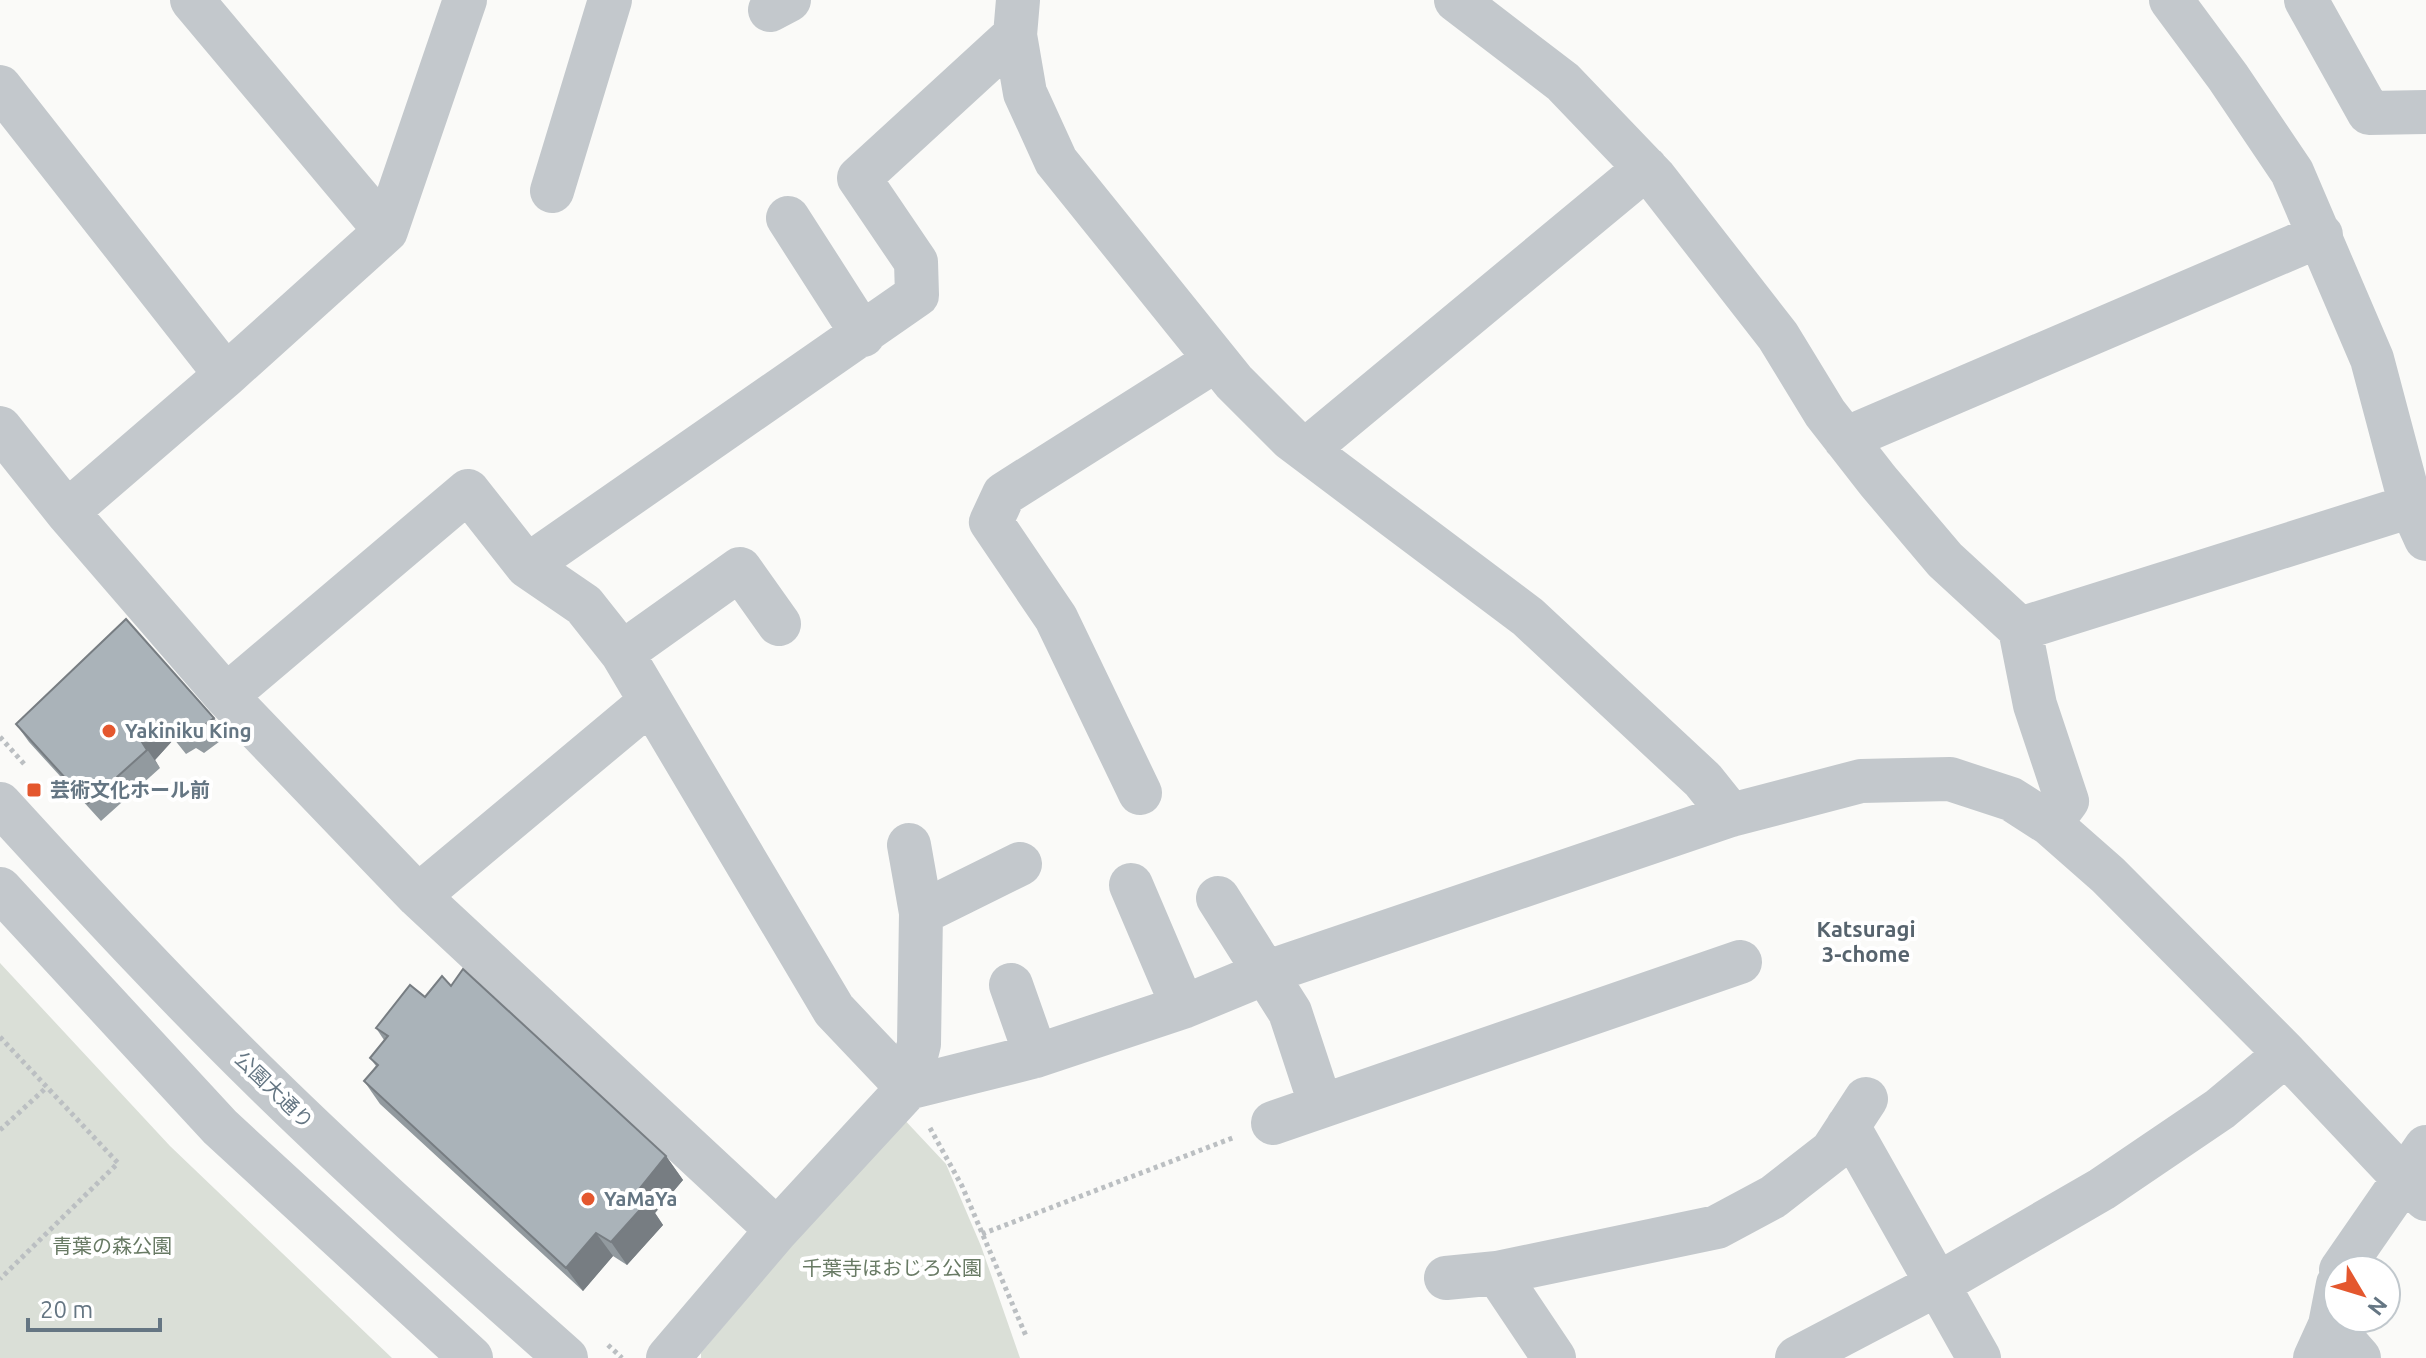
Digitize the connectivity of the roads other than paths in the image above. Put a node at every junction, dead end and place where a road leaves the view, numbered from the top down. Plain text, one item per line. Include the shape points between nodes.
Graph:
1 (192, 0) edge
2 (465, 0) edge
3 (610, 0) edge
4 (1456, 0) edge
5 (2171, 0) edge
6 (2306, 0) edge
7 (1016, 17) edge
8 (0, 87) edge
9 (2426, 112) edge
10 (1646, 168) junction
11 (552, 191) dead end
12 (788, 218) dead end
13 (386, 231) junction
14 (2321, 235) junction
15 (863, 335) junction
16 (1216, 360) junction
17 (226, 375) junction
18 (0, 428) edge
19 (1845, 439) junction
20 (1306, 450) junction
21 (67, 512) junction
22 (2418, 522) edge
23 (527, 566) junction
24 (779, 624) dead end
25 (2020, 629) junction
26 (622, 653) junction
27 (226, 696) junction
28 (649, 703) junction
29 (1140, 793) dead end
30 (0, 804) edge
31 (1731, 815) junction
32 (2050, 824) junction
33 (909, 845) dead end
34 (1020, 864) dead end
35 (1131, 885) dead end
36 (0, 889) edge
37 (418, 896) junction
38 (1218, 898) dead end
39 (921, 913) junction
40 (1740, 962) dead end
41 (1265, 973) junction
42 (1011, 985) dead end
43 (1183, 1007) junction
44 (2286, 1054) junction
45 (1036, 1056) junction
46 (908, 1088) junction
47 (1321, 1106) junction
48 (1273, 1123) road end
49 (2419, 1175) edge
50 (777, 1230) junction
51 (2354, 1254) edge
52 (1497, 1273) junction
53 (1446, 1278) dead end
54 (1938, 1284) junction
55 (2338, 1334) edge
56 (583, 1348) edge
57 (471, 1358) edge
58 (668, 1358) edge
59 (1554, 1358) edge
60 (1797, 1358) edge
61 (1979, 1358) edge
62 (2359, 1358) edge

1 - 13 street
2 - 13 street
3 - 11 street
4 - 10 street via 1563,82
5 - 14 street via 2292,172
6 - 9 street via 2369,113
7 - 15 street via 859,178 916,262 917,295
7 - 16 street via 1025,93 1056,161
8 - 17 street
10 - 19 street via 1778,336
10 - 20 street
12 - 15 street
13 - 17 street
14 - 19 street
14 - 22 street via 2372,359
15 - 23 street
16 - 20 street
16 - 29 street via 1004,494 991,522 1056,618
17 - 21 street
18 - 21 street
19 - 25 street via 1945,560
20 - 31 street via 1528,617 1703,780
21 - 27 street
22 - 25 street
23 - 26 street via 584,605
23 - 27 street via 468,491
24 - 26 street via 740,569
25 - 32 street via 2035,705 2067,801
26 - 28 street
27 - 37 street
28 - 37 street
28 - 46 street via 834,1010
30 - 56 street, 公園大通り via 135,951 376,1188
31 - 32 street via 1861,781 1950,779 2011,799
31 - 41 street
32 - 44 street
33 - 39 street
34 - 39 street
35 - 43 street
36 - 57 street via 220,1127
37 - 50 street
38 - 41 street
39 - 46 street via 919,1044
40 - 47 street
41 - 43 street
41 - 47 street via 1290,1012
42 - 45 street
43 - 45 street
44 - 49 street
44 - 54 street via 2220,1109 2102,1189
45 - 46 street
46 - 50 street
47 - 48 street
49 - 51 street
50 - 58 street
52 - 53 street
52 - 54 street via 1717,1227 1785,1188 1832,1151 1857,1113
52 - 59 street
54 - 60 street
54 - 61 street
55 - 62 street

